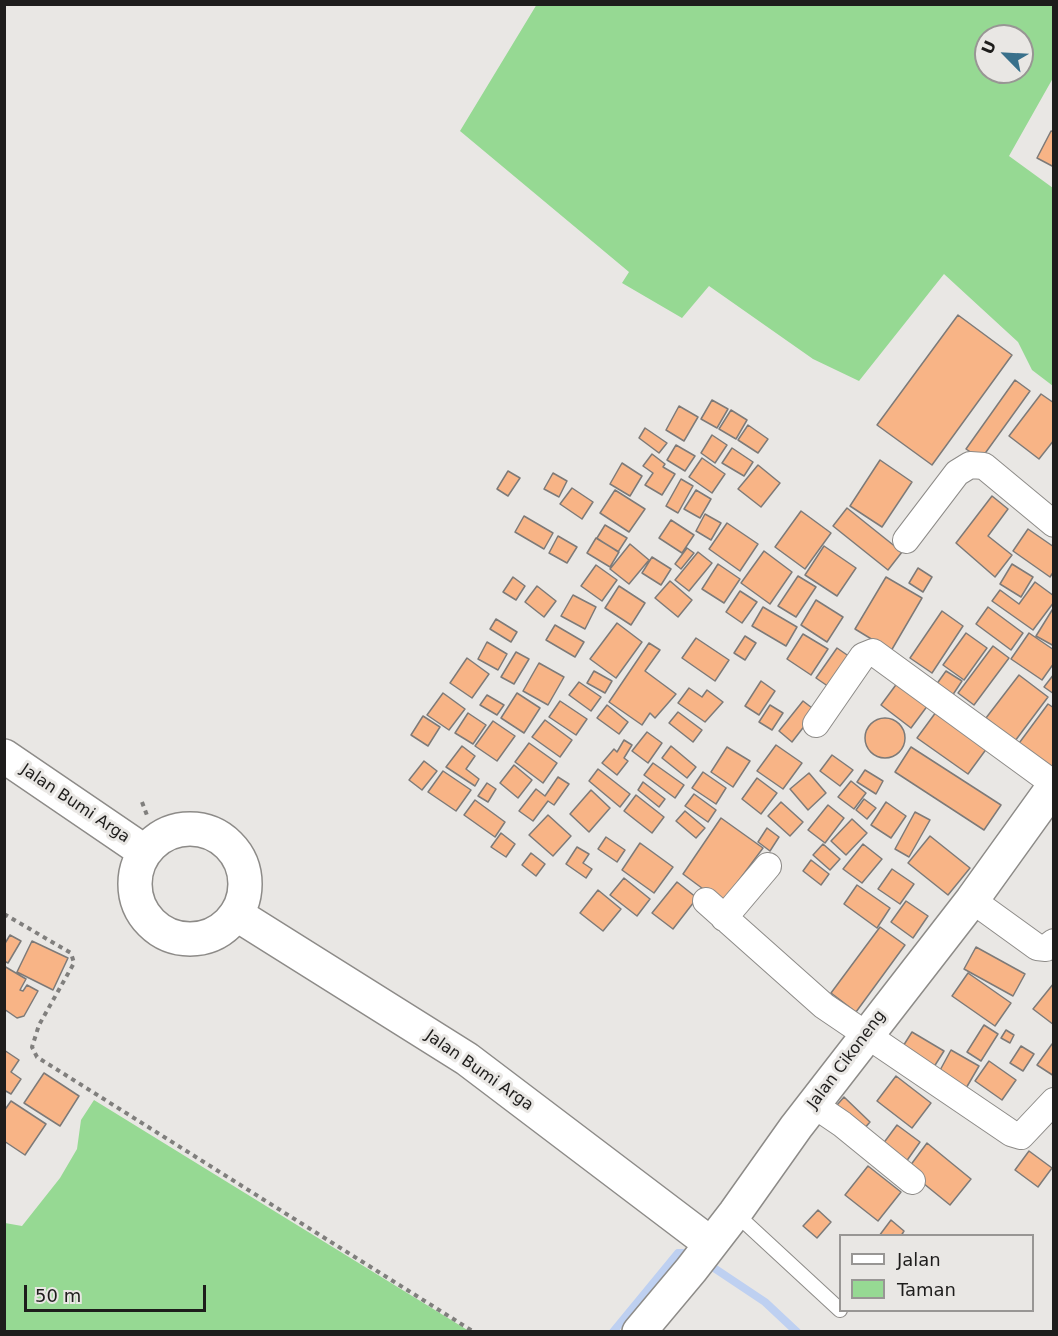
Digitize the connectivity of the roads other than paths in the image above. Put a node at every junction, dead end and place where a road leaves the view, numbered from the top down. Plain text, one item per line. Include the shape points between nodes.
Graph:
1 (1053, 524) edge
2 (906, 540) dead end
3 (816, 724) dead end
4 (4, 756) edge
5 (1053, 785) edge
6 (146, 852) junction
7 (768, 866) dead end
8 (972, 900) junction
9 (236, 914) junction
10 (1053, 942) edge
11 (866, 1035) junction
12 (1053, 1101) edge
13 (814, 1105) junction
14 (912, 1181) dead end
15 (735, 1213) junction
16 (711, 1244) junction
17 (839, 1309) edge
18 (639, 1332) edge

1 - 2 street via 984,466 970,465 957,473
3 - 5 street via 863,656 873,652
4 - 6 street, Jalan Bumi Arga
5 - 8 street, Jalan Cikoneng
6 - 9 street via 172,832 189,829 223,840 243,869 245,887
6 - 9 street via 135,877 135,895 153,925 184,940 202,938 219,931
7 - 11 street via 715,909 824,1006
8 - 10 street via 1037,947 1046,948
8 - 11 street, Jalan Cikoneng
9 - 16 street, Jalan Bumi Arga via 467,1059
11 - 12 street via 1011,1133 1021,1136
11 - 13 street, Jalan Cikoneng
13 - 14 street
13 - 15 street, Jalan Cikoneng
15 - 16 street, Jalan Cikoneng
15 - 17 lane
16 - 18 street, Jalan Cikoneng

